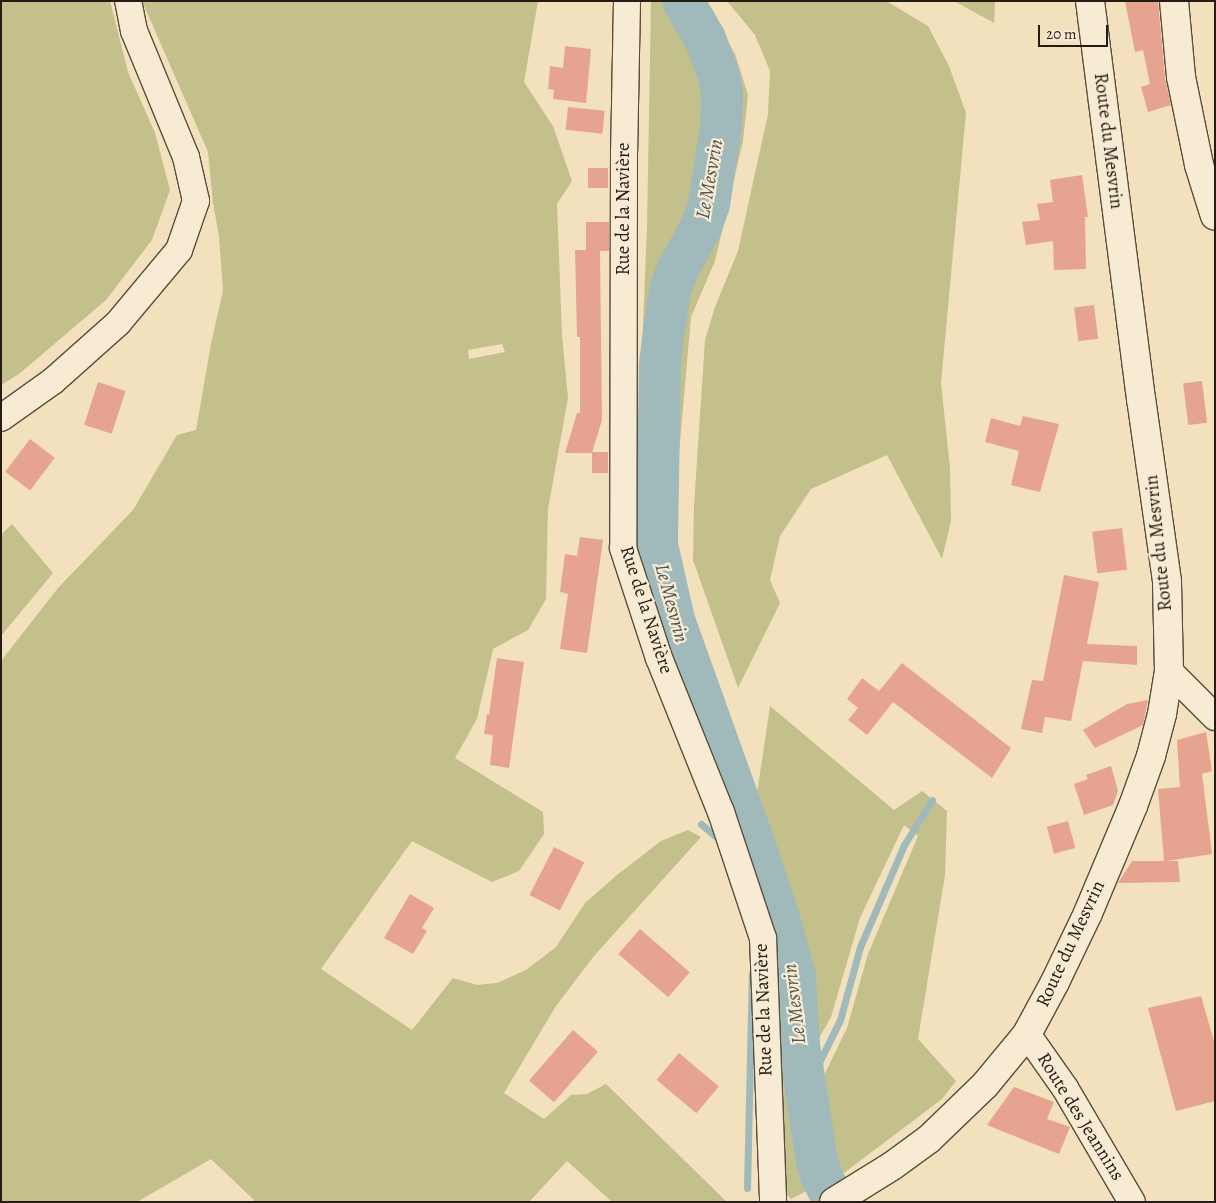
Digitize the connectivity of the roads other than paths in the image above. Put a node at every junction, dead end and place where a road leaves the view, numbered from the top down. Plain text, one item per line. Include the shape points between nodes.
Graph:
1 (128, 1) edge
2 (628, 1) edge
3 (1090, 1) edge
4 (1174, 1) edge
5 (1215, 216) edge
6 (1, 418) edge
7 (1169, 671) junction
8 (1215, 717) edge
9 (1027, 1034) junction
10 (843, 1196) edge
11 (773, 1202) edge
12 (1132, 1202) edge

1 - 6 street via 134,31 186,157 196,200 179,250 118,323 52,381
2 - 11 street, Rue de la Navière via 624,151 623,548 659,658 721,812 763,938
3 - 7 main road, Route du Mesvrin via 1167,581
4 - 5 main road via 1182,77 1199,165
7 - 8 street
7 - 9 main road, Route du Mesvrin via 1154,748 1133,806 1088,914
9 - 10 main road, Route du Mesvrin via 986,1085 929,1139
9 - 12 street, Route des Jeannins via 1065,1088

